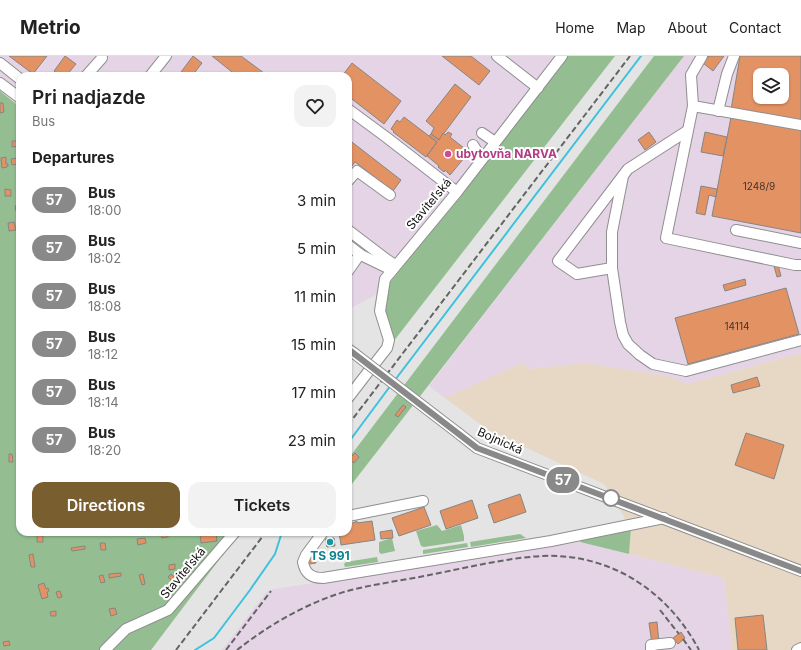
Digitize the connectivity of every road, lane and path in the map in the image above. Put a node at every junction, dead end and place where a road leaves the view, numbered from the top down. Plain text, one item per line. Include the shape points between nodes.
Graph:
1 (166, 56) edge
2 (497, 56) edge
3 (562, 56) edge
4 (702, 56) edge
5 (734, 56) edge
6 (103, 57) edge
7 (0, 63) edge
8 (90, 72) edge
9 (153, 72) edge
10 (16, 76) edge
11 (0, 83) edge
12 (538, 88) junction
13 (16, 95) edge
14 (693, 106) junction
15 (718, 111) junction
16 (352, 112) edge
17 (801, 125) edge
18 (687, 131) junction
19 (482, 133) dead end
20 (492, 147) junction
21 (482, 159) junction
22 (623, 176) junction
23 (352, 177) edge
24 (456, 192) junction
25 (390, 195) dead end
26 (736, 230) dead end
27 (352, 233) edge
28 (801, 243) edge
29 (352, 249) edge
30 (360, 254) junction
31 (352, 265) edge
32 (801, 265) edge
33 (394, 268) junction
34 (612, 268) junction
35 (801, 340) edge
36 (352, 353) edge
37 (376, 362) dead end
38 (368, 372) dead end
39 (352, 393) edge
40 (423, 501) dead end
41 (352, 515) edge
42 (664, 518) junction
43 (232, 536) edge
44 (320, 536) edge
45 (801, 571) edge
46 (670, 643) dead end
47 (801, 648) edge
48 (105, 650) edge
49 (651, 650) edge
50 (797, 650) edge

1 - 9 street
2 - 12 street
3 - 12 street, Staviteľská
4 - 14 street via 691,75
5 - 15 street
6 - 8 street
7 - 10 street
11 - 13 street
12 - 20 street, Staviteľská
14 - 15 street
14 - 18 street
15 - 17 street
16 - 24 street
18 - 22 street via 628,170
18 - 32 street via 666,238
19 - 20 street
20 - 21 street, Staviteľská
20 - 21 street via 473,146
21 - 24 street, Staviteľská
22 - 34 street via 612,232
22 - 34 street via 558,261 577,274
23 - 25 street via 357,171
24 - 33 street, Staviteľská
26 - 28 street
27 - 33 street
29 - 30 street
30 - 31 street
30 - 33 street
33 - 37 street, Staviteľská via 385,279 380,311 389,340
34 - 35 street via 623,334 628,344 654,364 686,371
36 - 42 street, Bojnická, bridge via 482,450
38 - 39 street
40 - 41 street
42 - 44 street via 551,541 316,578 305,569 303,562
42 - 45 street, Bojnická
43 - 48 street, Staviteľská via 168,610 126,629
46 - 49 street via 651,645
47 - 50 street

